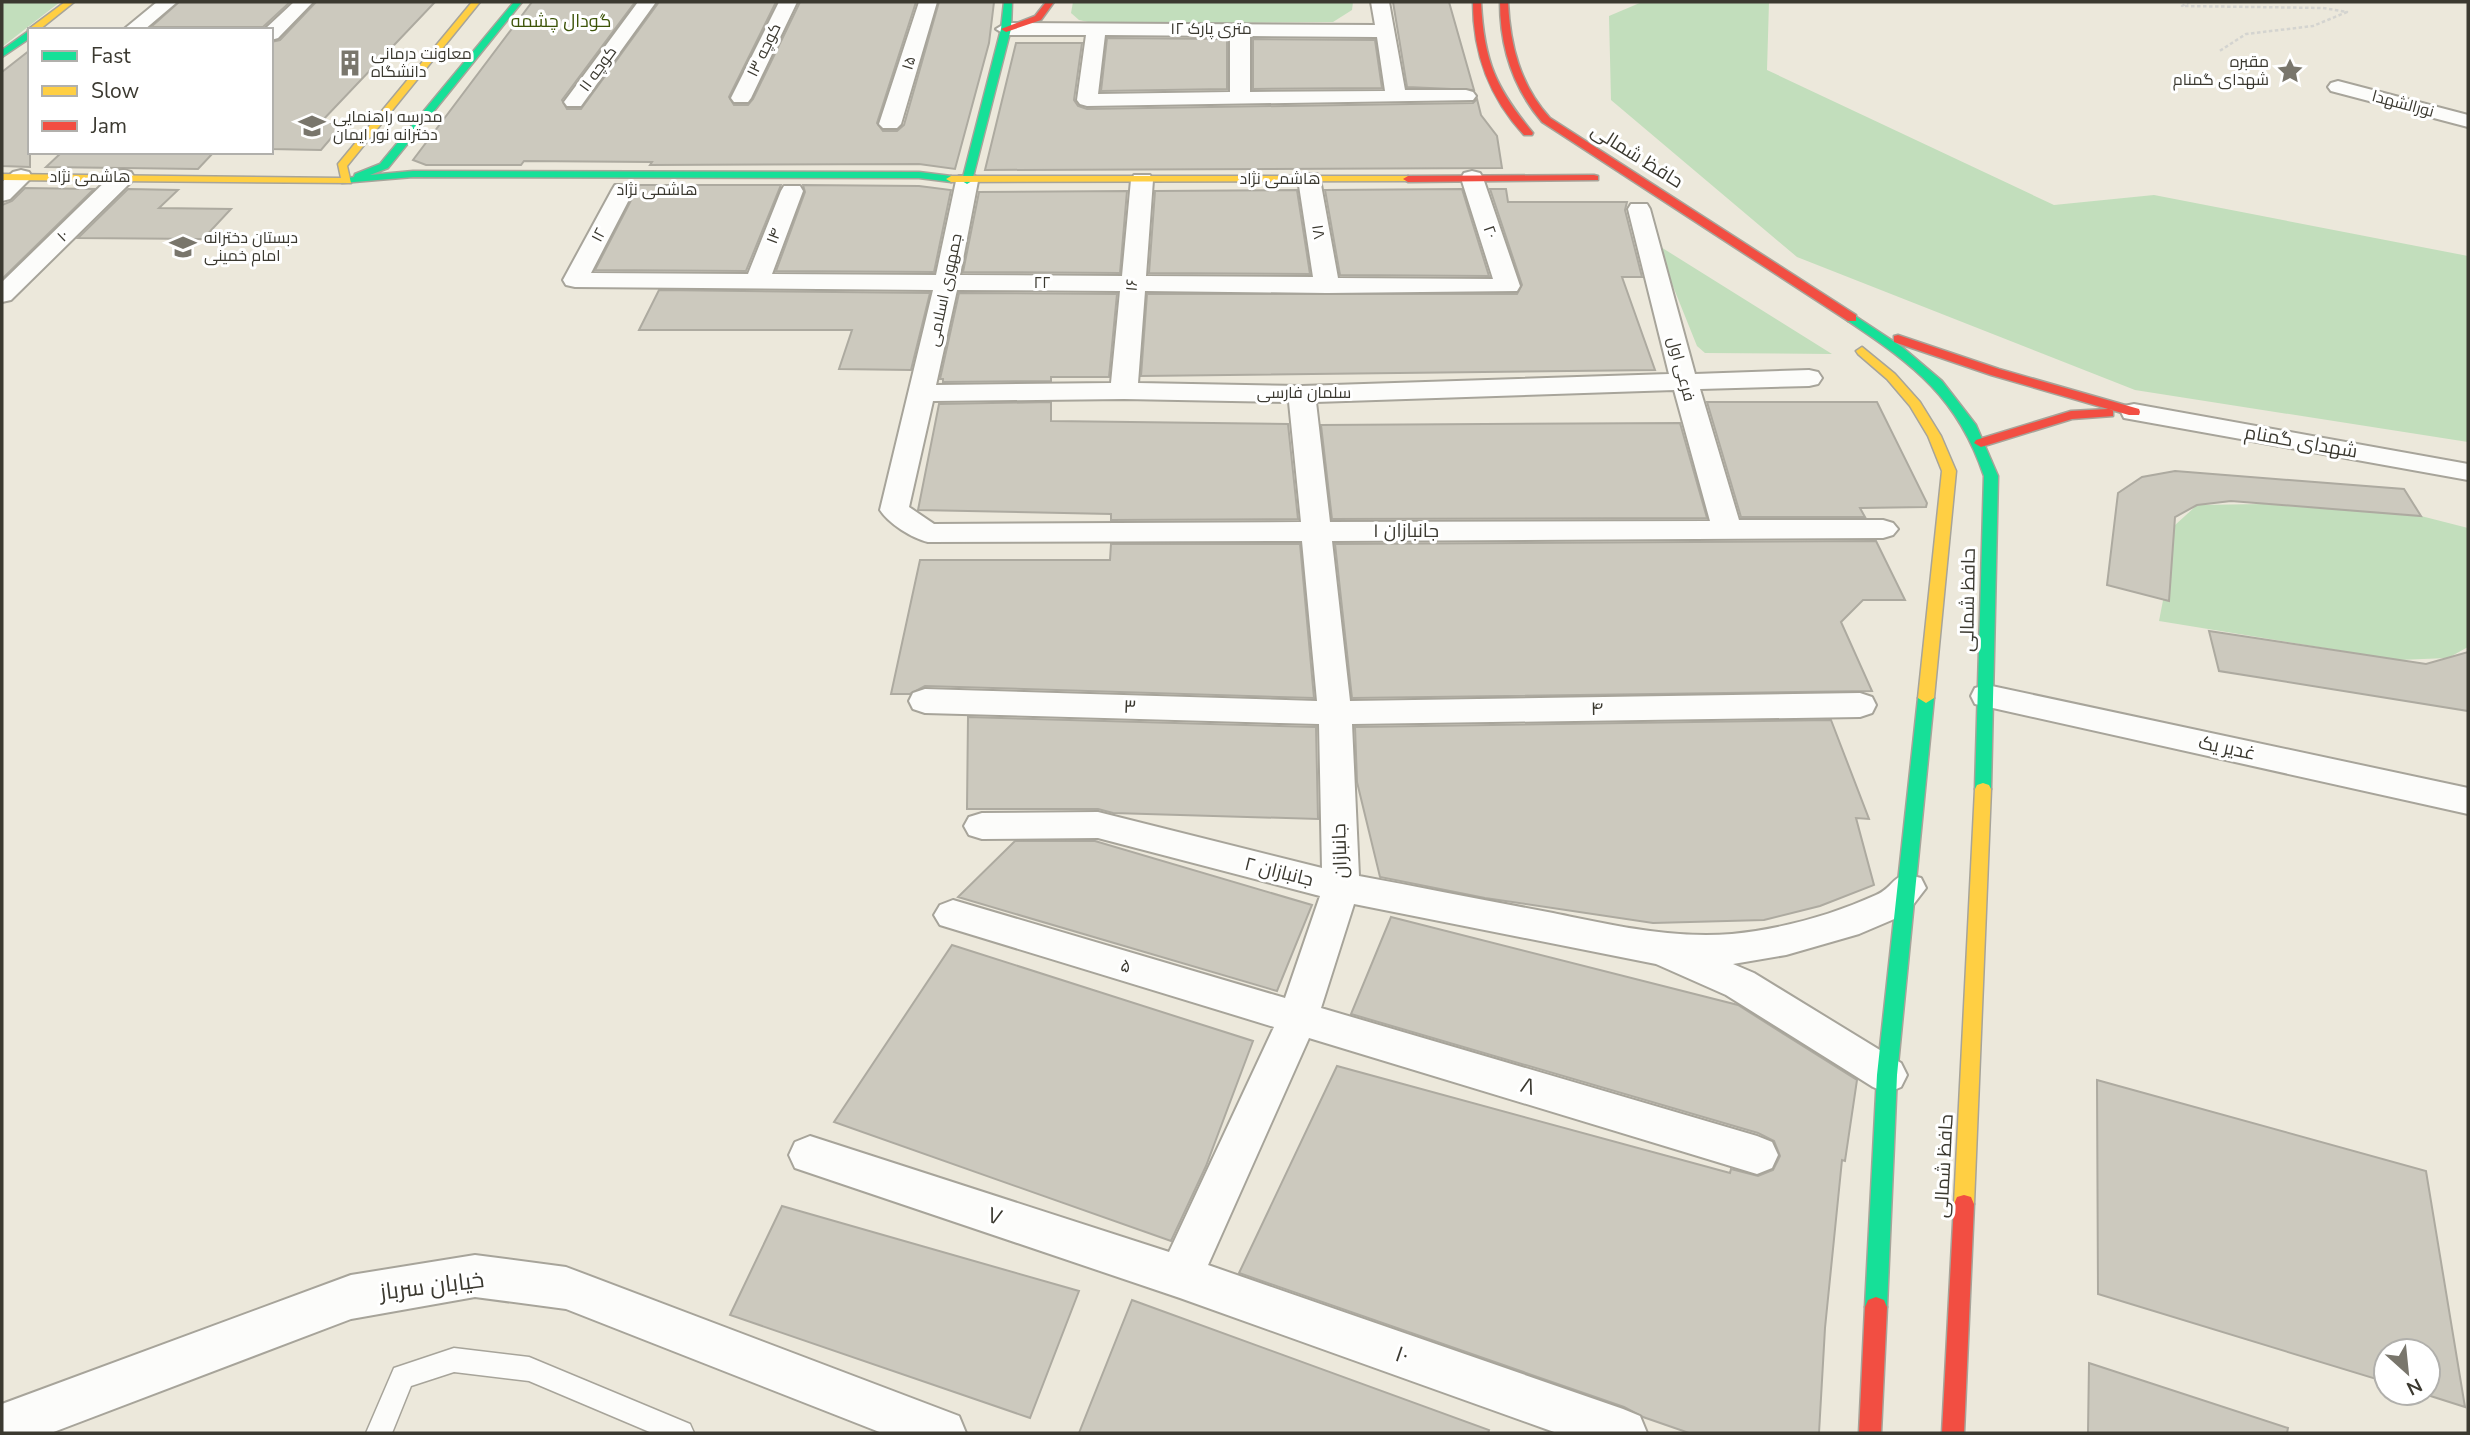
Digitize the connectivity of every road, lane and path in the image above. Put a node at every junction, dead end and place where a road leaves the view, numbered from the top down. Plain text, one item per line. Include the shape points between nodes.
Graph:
1 (70, 2) edge
2 (168, 2) edge
3 (304, 2) edge
4 (476, 2) edge
5 (518, 2) edge
6 (647, 2) edge
7 (788, 2) edge
8 (928, 2) edge
9 (1008, 2) edge
10 (1050, 2) edge
11 (1380, 2) edge
12 (1477, 2) edge
13 (1504, 2) edge
14 (2190, 2) edge
15 (36, 28) edge
16 (135, 28) edge
17 (1006, 29) junction
18 (1240, 29) junction
19 (1096, 30) junction
20 (1387, 30) junction
21 (273, 32) edge
22 (28, 34) edge
23 (2218, 52) dead end
24 (2, 54) edge
25 (2337, 87) dead end
26 (1396, 96) junction
27 (1466, 96) dead end
28 (1240, 97) junction
29 (741, 98) dead end
30 (574, 102) dead end
31 (2468, 121) edge
32 (890, 124) dead end
33 (1539, 142) dead end
34 (1571, 163) dead end
35 (11, 177) edge
36 (123, 177) junction
37 (1472, 178) junction
38 (1309, 179) junction
39 (1142, 180) junction
40 (347, 181) junction
41 (967, 181) junction
42 (623, 190) junction
43 (792, 191) junction
44 (2, 194) edge
45 (1633, 205) joint
46 (1662, 224) dead end
47 (575, 280) joint
48 (757, 282) junction
49 (947, 282) junction
50 (1132, 283) junction
51 (1327, 286) junction
52 (1508, 286) joint
53 (2, 295) edge
54 (1865, 326) junction
55 (1849, 342) dead end
56 (1809, 378) dead end
57 (1685, 384) junction
58 (1124, 391) junction
59 (922, 393) junction
60 (1302, 394) junction
61 (2134, 412) junction
62 (1981, 443) junction
63 (2468, 472) edge
64 (1727, 528) junction
65 (1883, 530) dead end
66 (1317, 531) junction
67 (928, 533) joint
68 (1987, 696) junction
69 (925, 701) dead end
70 (1860, 705) dead end
71 (1335, 713) junction
72 (2468, 801) edge
73 (982, 826) dead end
74 (1341, 887) junction
75 (1908, 888) junction
76 (953, 915) dead end
77 (1659, 949) junction
78 (1299, 1016) junction
79 (1887, 1075) junction
80 (810, 1155) dead end
81 (1757, 1155) dead end
82 (1180, 1277) junction
83 (2, 1429) edge
84 (379, 1433) edge
85 (681, 1433) edge
86 (942, 1433) edge
87 (1623, 1433) edge
88 (1870, 1433) edge
89 (1952, 1433) edge

1 - 15 main road
2 - 16 street
3 - 21 street
4 - 40 main road via 342,166
5 - 40 main road via 384,166
6 - 30 street, کوچه ۱۱
7 - 29 street, کوچه ۱۳
8 - 32 street, ۱۵
9 - 17 main road, جمهوری اسلامی
10 - 17 main road via 1039,18
11 - 20 street
12 - 33 main road via 1480,37 1495,89 1507,112
13 - 54 main road, حافظ شمالی via 1507,37 1524,88 1535,109 1556,129
14 - 23 path via 2182,6 2347,12 2302,28 2254,31
17 - 19 street, ۱۲ متری پارک
17 - 41 main road, جمهوری اسلامی
18 - 19 street, ۱۲ متری پارک
18 - 20 street, ۱۲ متری پارک
18 - 28 street
19 - 28 street via 1087,100
20 - 26 street
22 - 24 main road
25 - 31 street, نورالشهدا
26 - 27 street
26 - 28 street
34 - 37 main road, هاشمی نژاد via 1599,181
35 - 36 main road, هاشمی نژاد
35 - 44 street
36 - 40 main road, هاشمی نژاد
36 - 53 street, ۱۰
37 - 38 main road, هاشمی نژاد
37 - 52 street, ۲۰
38 - 39 main road, هاشمی نژاد
38 - 51 street, ۱۸
39 - 41 main road, هاشمی نژاد
39 - 50 street, ۱۶
40 - 41 main road, هاشمی نژاد via 440,174 919,175
40 - 42 main road, هاشمی نژاد via 403,190
41 - 43 main road, هاشمی نژاد via 912,191
41 - 49 street, جمهوری اسلامی
42 - 43 main road, هاشمی نژاد
42 - 47 street, ۱۲
43 - 48 street, ۱۴
45 - 46 main road
45 - 57 street, فرعی اول
47 - 48 street, ۲۲
48 - 49 street, ۲۲
49 - 50 street, ۲۲
49 - 59 street, جمهوری اسلامی
50 - 51 street, ۲۲
50 - 58 street, ۱۶
51 - 52 street, ۲۲
54 - 61 main road via 1995,372
54 - 62 main road, حافظ شمالی via 1902,350 1933,379
55 - 75 main road, حافظ شمالی via 1899,383 1922,412 1941,442 1949,471
56 - 57 street, سلمان فارسی
57 - 60 street, سلمان فارسی
57 - 64 street, فرعی اول
58 - 59 street, سلمان فارسی
58 - 60 street, سلمان فارسی
59 - 67 street, جمهوری اسلامی via 894,510
60 - 66 street, جانبازان
61 - 62 main road via 2071,415
61 - 63 street, شهدای گمنام
62 - 68 main road, حافظ شمالی via 1991,476
64 - 65 street, جانبازان ۱
64 - 66 street, جانبازان ۱
66 - 67 street, جانبازان ۱
66 - 71 street, جانبازان
68 - 72 street, غدیر یک
68 - 89 main road, حافظ شمالی
69 - 71 street, ۳
70 - 71 street, ۴
71 - 74 street, جانبازان
73 - 74 street, جانبازان ۲ via 1098,825
74 - 77 street, جانبازان ۲
74 - 78 street, جانبازان
75 - 77 street via 1892,904 1786,940 1732,949
75 - 79 main road, حافظ شمالی
76 - 78 street, ۵
77 - 79 street via 1741,984
78 - 81 street, ۸
78 - 82 street, جانبازان
79 - 88 main road, حافظ شمالی
80 - 82 street, ۷
82 - 87 street, ۱۰
83 - 86 street, خیابان سرباز via 351,1297 475,1276 566,1288
84 - 85 lane via 403,1377 454,1360 530,1369

